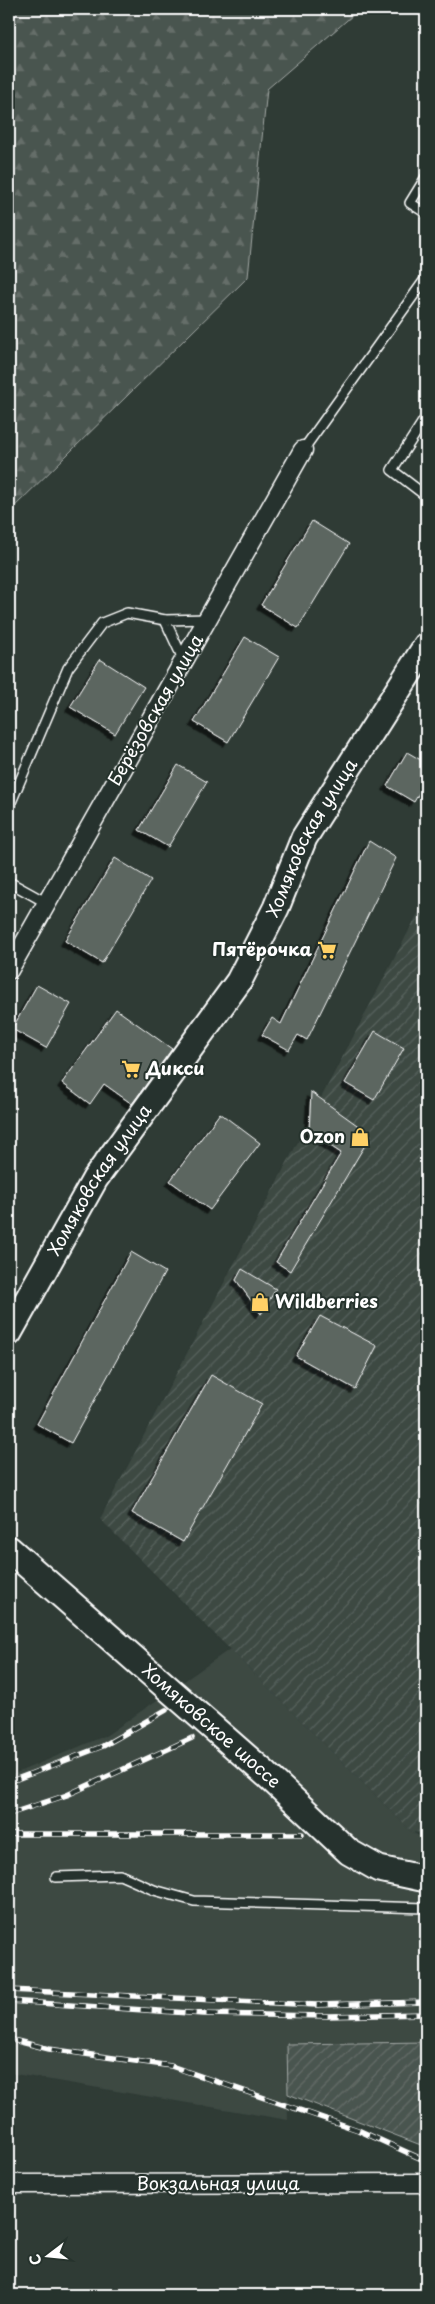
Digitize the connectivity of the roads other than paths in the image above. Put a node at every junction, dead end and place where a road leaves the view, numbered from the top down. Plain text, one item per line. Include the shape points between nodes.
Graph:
1 (426, 177) edge
2 (426, 213) edge
3 (426, 278) edge
4 (426, 416) edge
5 (303, 450) joint
6 (426, 496) edge
7 (207, 619) junction
8 (165, 620) junction
9 (426, 646) edge
10 (184, 661) junction
11 (9, 806) edge
12 (9, 882) edge
13 (47, 903) junction
14 (9, 970) edge
15 (9, 1333) edge
16 (9, 1550) edge
17 (56, 1877) dead end
18 (426, 1879) edge
19 (426, 1908) edge
20 (426, 2183) edge
21 (9, 2184) edge

1 - 2 lane via 410,202
3 - 5 lane
4 - 6 lane via 392,470
5 - 7 street, Берёзовская улица
7 - 8 lane
7 - 10 street, Берёзовская улица
8 - 10 lane
8 - 11 lane via 127,613 102,622 68,668
9 - 15 street, Хомяковская улица via 304,838 276,908 239,981 95,1179
10 - 13 street, Берёзовская улица
12 - 13 lane
13 - 14 street, Берёзовская улица
16 - 18 street, Хомяковское шоссе via 267,1775 348,1852 379,1869
17 - 19 lane via 120,1876 194,1901
20 - 21 street, Вокзальная улица

